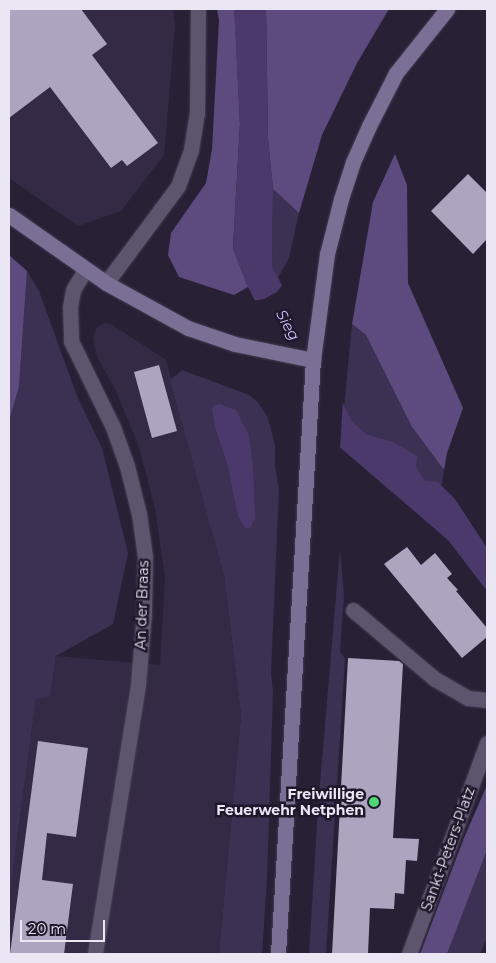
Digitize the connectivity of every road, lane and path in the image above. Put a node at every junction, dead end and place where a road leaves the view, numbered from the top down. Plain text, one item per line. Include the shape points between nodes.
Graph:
1 (198, 9) edge
2 (447, 9) edge
3 (9, 215) edge
4 (85, 270) junction
5 (106, 283) junction
6 (313, 360) junction
7 (354, 610) dead end
8 (487, 700) edge
9 (487, 743) edge
10 (96, 954) edge
11 (278, 954) edge
12 (409, 954) edge

1 - 5 street via 197,114 191,150 178,186
2 - 6 main road via 396,73 353,162 331,235
3 - 4 main road
4 - 5 main road
4 - 10 street, An der Braas via 72,290 71,341 113,427 127,466 145,556 138,685
5 - 6 main road via 188,328 235,344
6 - 11 main road
7 - 8 street via 435,679 468,698
9 - 12 street, Sankt-Peters-Platz

